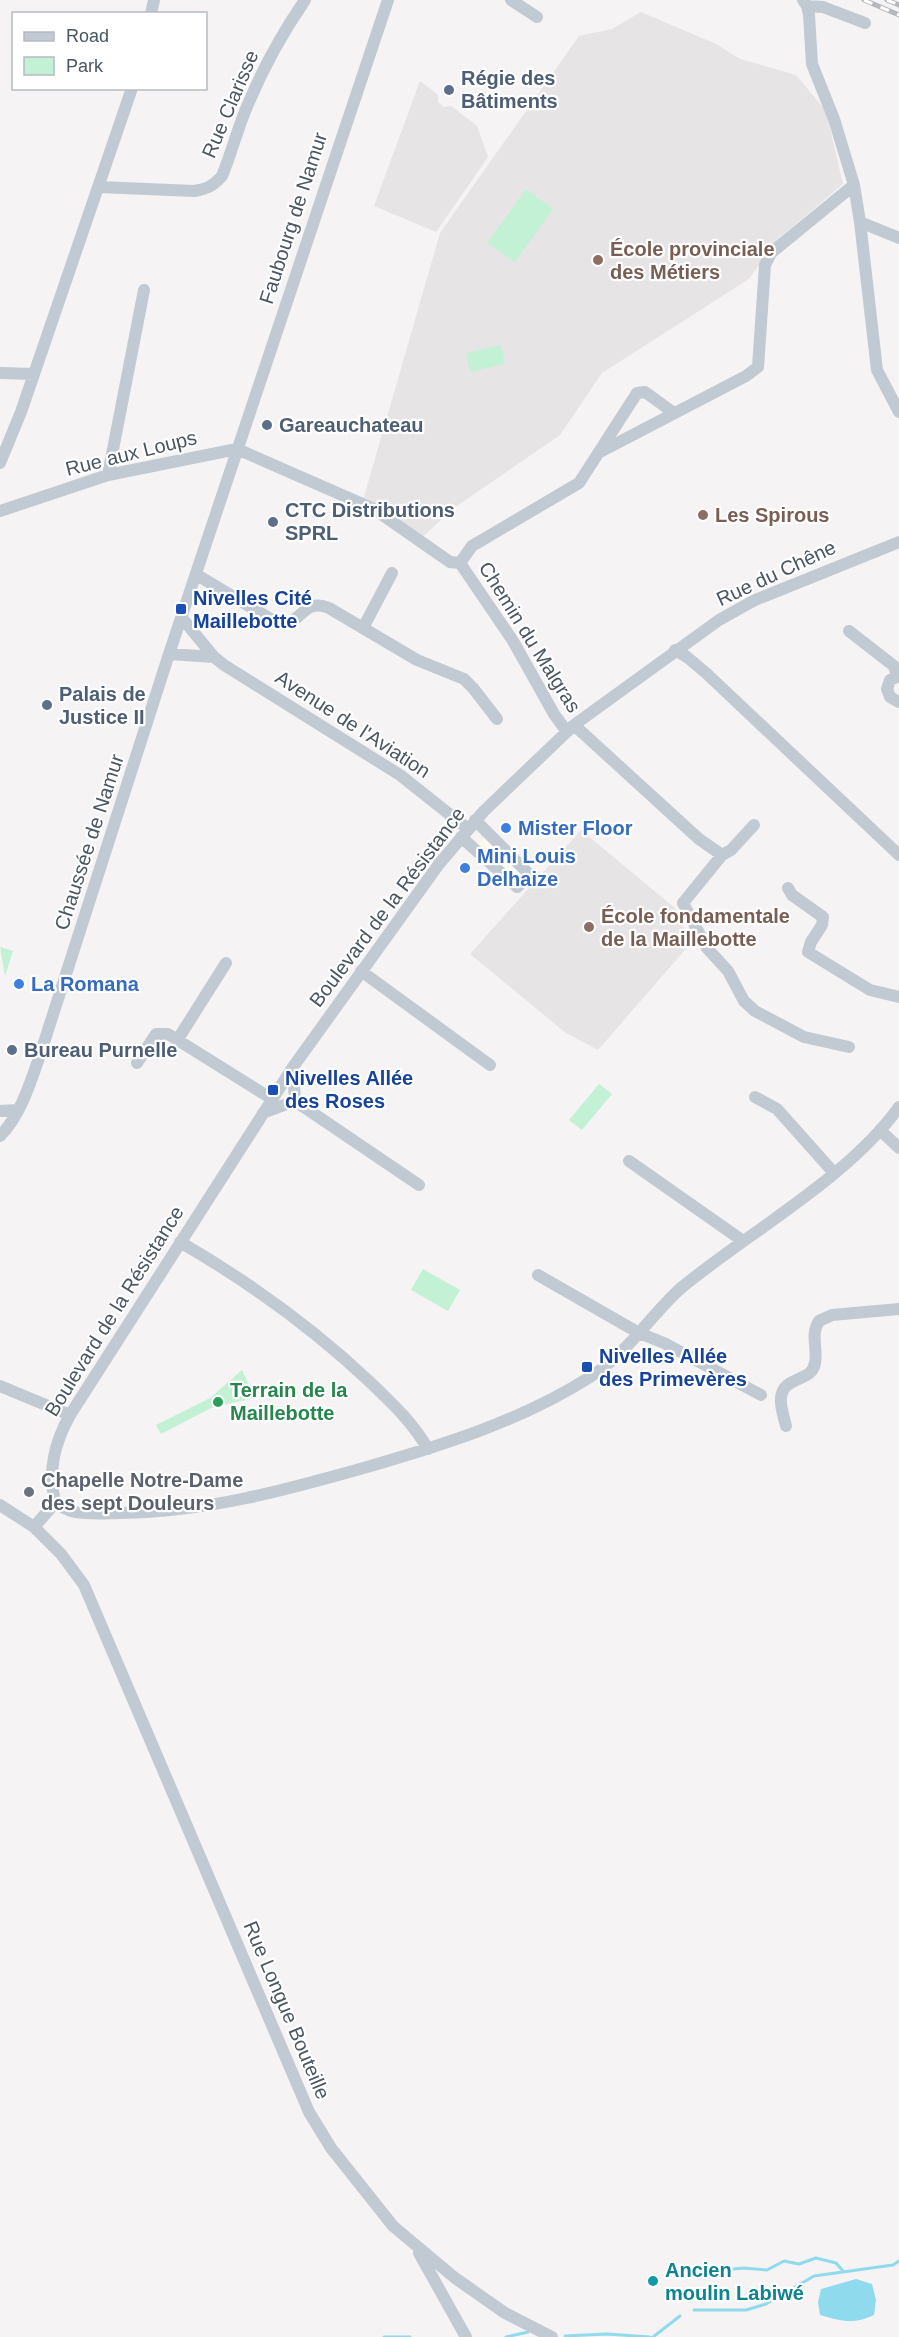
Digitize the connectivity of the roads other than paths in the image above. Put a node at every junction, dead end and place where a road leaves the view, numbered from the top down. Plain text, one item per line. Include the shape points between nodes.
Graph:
1 (305, 0) edge
2 (388, 0) edge
3 (512, 0) edge
4 (805, 3) edge
5 (537, 17) dead end
6 (865, 23) dead end
7 (131, 90) edge
8 (854, 185) junction
9 (99, 187) junction
10 (860, 222) junction
11 (899, 238) edge
12 (144, 290) dead end
13 (0, 373) edge
14 (33, 374) junction
15 (899, 412) edge
16 (674, 413) junction
17 (237, 449) junction
18 (600, 452) junction
19 (0, 463) edge
20 (108, 475) junction
21 (0, 511) edge
22 (899, 542) edge
23 (460, 563) junction
24 (392, 573) dead end
25 (197, 575) junction
26 (182, 618) junction
27 (363, 628) junction
28 (849, 631) dead end
29 (675, 650) junction
30 (169, 654) junction
31 (214, 657) junction
32 (898, 676) edge
33 (899, 702) edge
34 (497, 719) dead end
35 (570, 728) junction
36 (754, 825) dead end
37 (468, 829) junction
38 (722, 855) junction
39 (899, 855) edge
40 (788, 888) dead end
41 (226, 963) dead end
42 (361, 972) junction
43 (899, 997) edge
44 (178, 1039) junction
45 (849, 1047) dead end
46 (137, 1063) dead end
47 (490, 1065) dead end
48 (293, 1067) junction
49 (755, 1097) dead end
50 (272, 1099) junction
51 (295, 1101) junction
52 (899, 1107) edge
53 (17, 1110) junction
54 (0, 1111) edge
55 (263, 1114) junction
56 (0, 1122) edge
57 (880, 1130) junction
58 (0, 1136) edge
59 (899, 1148) edge
60 (629, 1161) dead end
61 (834, 1173) junction
62 (419, 1185) dead end
63 (743, 1241) junction
64 (180, 1242) junction
65 (538, 1275) dead end
66 (899, 1309) edge
67 (639, 1333) junction
68 (0, 1386) edge
69 (760, 1395) dead end
70 (70, 1415) junction
71 (786, 1426) dead end
72 (428, 1449) junction
73 (55, 1503) junction
74 (0, 1505) edge
75 (34, 1527) junction
76 (415, 2246) junction
77 (466, 2337) edge
78 (552, 2337) edge

1 - 9 street, Rue Clarisse via 262,73 225,168 214,185 194,190
2 - 17 street, Faubourg de Namur
3 - 5 street
4 - 6 street
4 - 8 street via 812,64
7 - 9 street
8 - 10 street
8 - 16 street via 771,253 765,265 758,367
9 - 14 street
10 - 11 street
10 - 15 street via 877,370
12 - 20 street
13 - 14 street
14 - 19 street
16 - 18 street
16 - 18 street via 645,392 638,393
17 - 20 street, Rue aux Loups
17 - 23 street, Chemin du Malgras via 366,504 450,562
17 - 25 street, Chaussée de Namur
18 - 23 street via 579,483 472,546
20 - 21 street, Rue aux Loups
22 - 29 street, Rue du Chêne via 755,600
23 - 35 street, Chemin du Malgras via 513,641 554,714
24 - 27 street
25 - 26 street, Chaussée de Namur
25 - 27 street via 279,624 287,625 306,609 320,604
26 - 30 street, Chaussée de Namur
26 - 31 street, Avenue de l'Aviation
27 - 34 street via 417,660 464,679
28 - 32 street via 894,666
29 - 35 street, Boulevard de la Résistance
29 - 39 street via 706,673
30 - 31 street
30 - 53 street, Chaussée de Namur via 39,1058
31 - 37 street, Avenue de l'Aviation via 400,775
32 - 33 street via 890,680 887,689 890,697
35 - 37 street, Boulevard de la Résistance
35 - 38 street, Chemin du Malgras
36 - 38 street
37 - 37 street via 517,887 530,875
37 - 42 street, Boulevard de la Résistance
38 - 45 street via 682,903 707,948 755,1011 804,1036
40 - 43 street via 823,917 808,952 870,990
41 - 44 street
42 - 47 street
42 - 48 street, Boulevard de la Résistance
44 - 46 street via 156,1034
44 - 50 street
48 - 50 street, Boulevard de la Résistance
48 - 51 street
49 - 61 street via 777,1109
50 - 55 street, Boulevard de la Résistance
51 - 55 street
51 - 62 street
52 - 57 street
53 - 54 street
53 - 56 street
53 - 58 street, Chaussée de Namur
55 - 64 street, Boulevard de la Résistance
57 - 59 street
57 - 61 street
60 - 63 street
61 - 63 street
63 - 67 street via 665,1302
64 - 70 street, Boulevard de la Résistance
64 - 72 street via 244,1281 321,1339 395,1406
65 - 67 street
66 - 71 street via 832,1315 819,1321 814,1335 816,1364 812,1371 785,1386 781,1395
67 - 69 street
67 - 72 street via 614,1360 574,1387 512,1417
68 - 70 street
70 - 73 street, Boulevard de la Résistance via 52,1456
72 - 73 street via 264,1495 187,1509 94,1513 72,1511
73 - 75 street
74 - 75 street
75 - 76 street, Rue Longue Bouteille via 84,1585 309,2112 338,2157 393,2226
76 - 77 street
76 - 78 street, Rue Longue Bouteille via 505,2313

